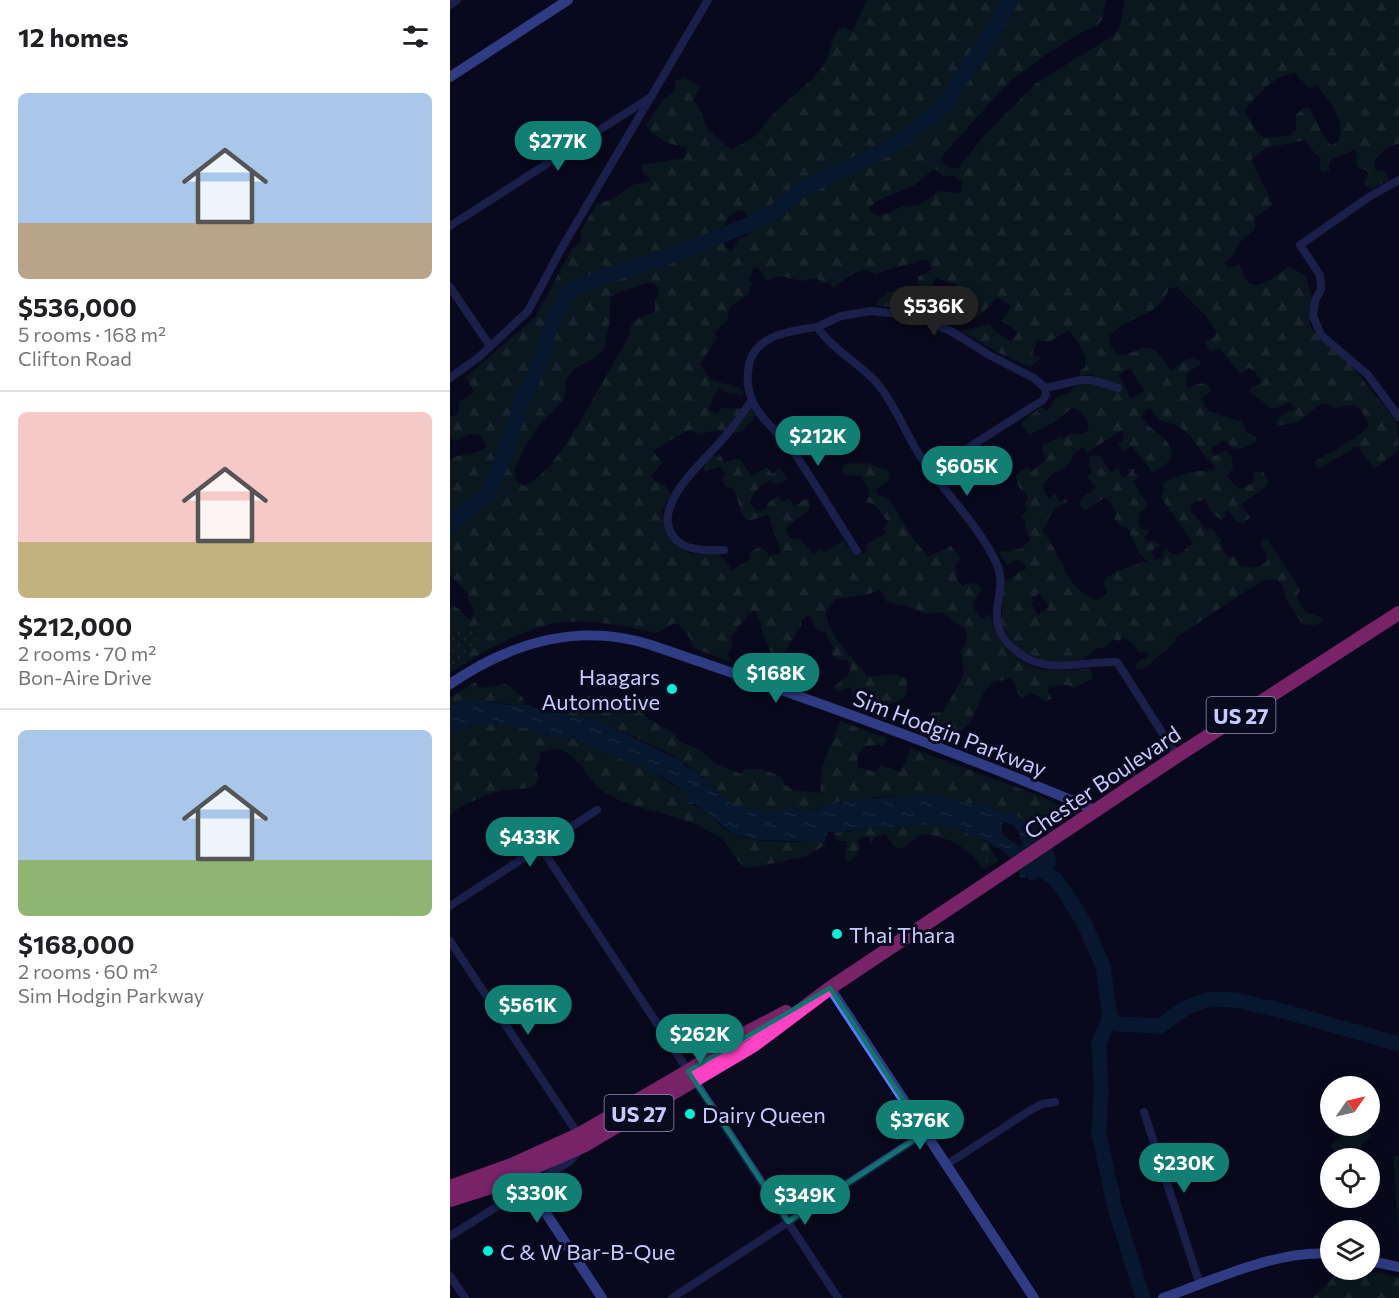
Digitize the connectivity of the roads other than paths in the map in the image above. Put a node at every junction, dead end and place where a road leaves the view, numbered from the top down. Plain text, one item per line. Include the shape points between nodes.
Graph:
1 (457, 0) edge
2 (568, 0) edge
3 (705, 2) edge
4 (450, 5) edge
5 (450, 77) edge
6 (652, 96) junction
7 (1399, 180) edge
8 (450, 226) edge
9 (450, 287) edge
10 (817, 327) junction
11 (490, 346) junction
12 (450, 378) edge
13 (1045, 388) junction
14 (1118, 388) dead end
15 (752, 400) junction
16 (1399, 417) edge
17 (932, 471) junction
18 (724, 550) dead end
19 (857, 551) dead end
20 (1399, 614) edge
21 (450, 684) edge
22 (1177, 756) junction
23 (597, 810) dead end
24 (1091, 814) junction
25 (540, 846) junction
26 (450, 906) edge
27 (450, 941) edge
28 (830, 988) junction
29 (691, 1076) junction
30 (1055, 1102) dead end
31 (1144, 1112) dead end
32 (925, 1133) junction
33 (582, 1140) junction
34 (946, 1165) junction
35 (517, 1169) junction
36 (529, 1186) junction
37 (451, 1195) edge
38 (788, 1222) junction
39 (450, 1236) edge
40 (1320, 1253) edge
41 (1380, 1263) edge
42 (1399, 1267) edge
43 (450, 1276) edge
44 (1200, 1285) junction
45 (1165, 1297) edge
46 (465, 1298) edge
47 (602, 1298) edge
48 (672, 1298) edge
49 (838, 1298) edge
50 (1034, 1298) edge

1 - 4 street
2 - 5 street
3 - 6 street
6 - 8 street
6 - 11 street via 528,311
7 - 16 street via 1300,244 1320,275 1321,289 1313,316 1321,335 1368,375
9 - 11 street
10 - 13 street via 841,316 871,311 915,316 951,331
10 - 15 street via 790,331 759,346 749,361
10 - 17 street via 867,371 886,394
11 - 12 street
13 - 14 street via 1081,380
13 - 17 street via 1043,400
15 - 18 street via 668,506 671,534 680,543 694,549
15 - 19 street via 796,456
17 - 22 street via 999,568 996,619 1007,642 1023,656 1041,664 1117,662
20 - 22 highway, Chester Boulevard / US 27
21 - 24 street, Sim Hodgin Parkway via 497,657 541,641 588,634 620,637 819,704 1039,786
22 - 24 highway, Chester Boulevard / US 27
23 - 25 street
24 - 28 highway, Chester Boulevard / US 27
25 - 26 street
25 - 29 street
27 - 33 street
28 - 29 highway, Chester Boulevard / US 27 via 746,1033
28 - 32 street
29 - 33 highway, Chester Boulevard / US 27
29 - 38 street
30 - 34 street via 1029,1111
31 - 44 street
32 - 34 street
32 - 38 street
33 - 35 highway, Chester Boulevard / US 27
33 - 36 street, Chester Boulevard via 570,1161
34 - 50 street
35 - 36 street
35 - 37 highway, Chester Boulevard / US 27
36 - 39 street, Chester Boulevard
36 - 47 street
38 - 48 street
38 - 49 street
40 - 44 street via 1290,1256
41 - 42 street
43 - 46 street
44 - 45 street

